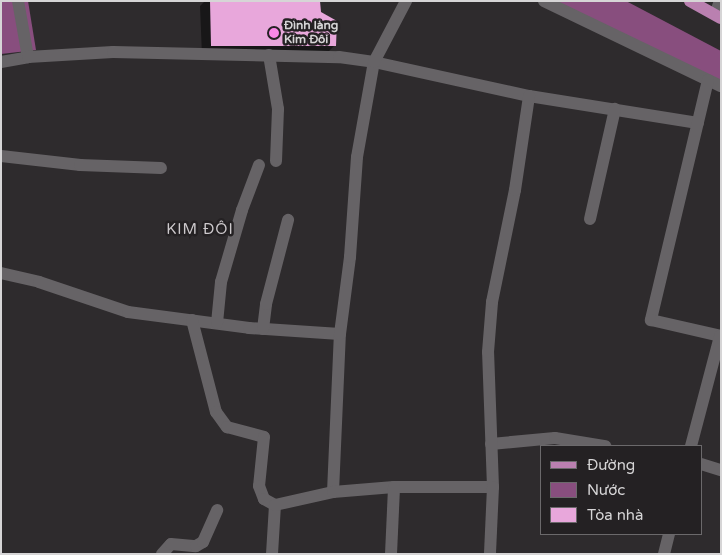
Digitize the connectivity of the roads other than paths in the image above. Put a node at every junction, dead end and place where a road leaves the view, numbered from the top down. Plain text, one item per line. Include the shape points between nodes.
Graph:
1 (18, 1) edge
2 (406, 1) edge
3 (544, 1) edge
4 (690, 1) edge
5 (719, 1) edge
6 (717, 16) edge
7 (269, 55) junction
8 (28, 57) junction
9 (1, 62) edge
10 (374, 62) junction
11 (708, 80) junction
12 (721, 86) edge
13 (529, 96) junction
14 (615, 109) junction
15 (698, 123) junction
16 (1, 156) edge
17 (276, 161) dead end
18 (259, 165) dead end
19 (161, 168) dead end
20 (590, 219) dead end
21 (288, 220) dead end
22 (1, 273) edge
23 (192, 320) junction
24 (217, 323) junction
25 (263, 329) junction
26 (340, 334) junction
27 (721, 336) edge
28 (491, 444) junction
29 (600, 445) edge
30 (691, 445) edge
31 (702, 464) edge
32 (721, 470) edge
33 (394, 486) junction
34 (493, 487) junction
35 (333, 492) junction
36 (275, 505) junction
37 (217, 510) dead end
38 (669, 535) edge
39 (162, 554) edge
40 (272, 554) edge
41 (392, 554) edge
42 (490, 554) edge
43 (664, 554) edge

1 - 8 street
2 - 10 street
3 - 11 street
4 - 6 main road
5 - 6 lane
7 - 8 street via 113,52
7 - 10 street via 339,57
7 - 17 street via 278,109
8 - 9 street
10 - 13 street
10 - 26 street via 357,157 350,257
11 - 12 street
11 - 15 street
13 - 14 street
13 - 28 street via 515,190 492,302 488,352
14 - 15 street
14 - 20 street
15 - 27 street via 651,320
16 - 19 street via 80,165
18 - 24 street via 220,282
21 - 25 street via 266,304
22 - 23 street via 39,282 128,312
23 - 24 street
23 - 36 street via 216,412 227,427 264,437 259,486 264,499
24 - 25 street
25 - 26 street
26 - 35 street
27 - 30 street
28 - 29 street via 555,438
28 - 34 street
31 - 32 street
33 - 34 street
33 - 35 street
33 - 41 street
34 - 42 street
35 - 36 street
36 - 40 street
37 - 39 street via 203,542 196,546 171,544
38 - 43 street

